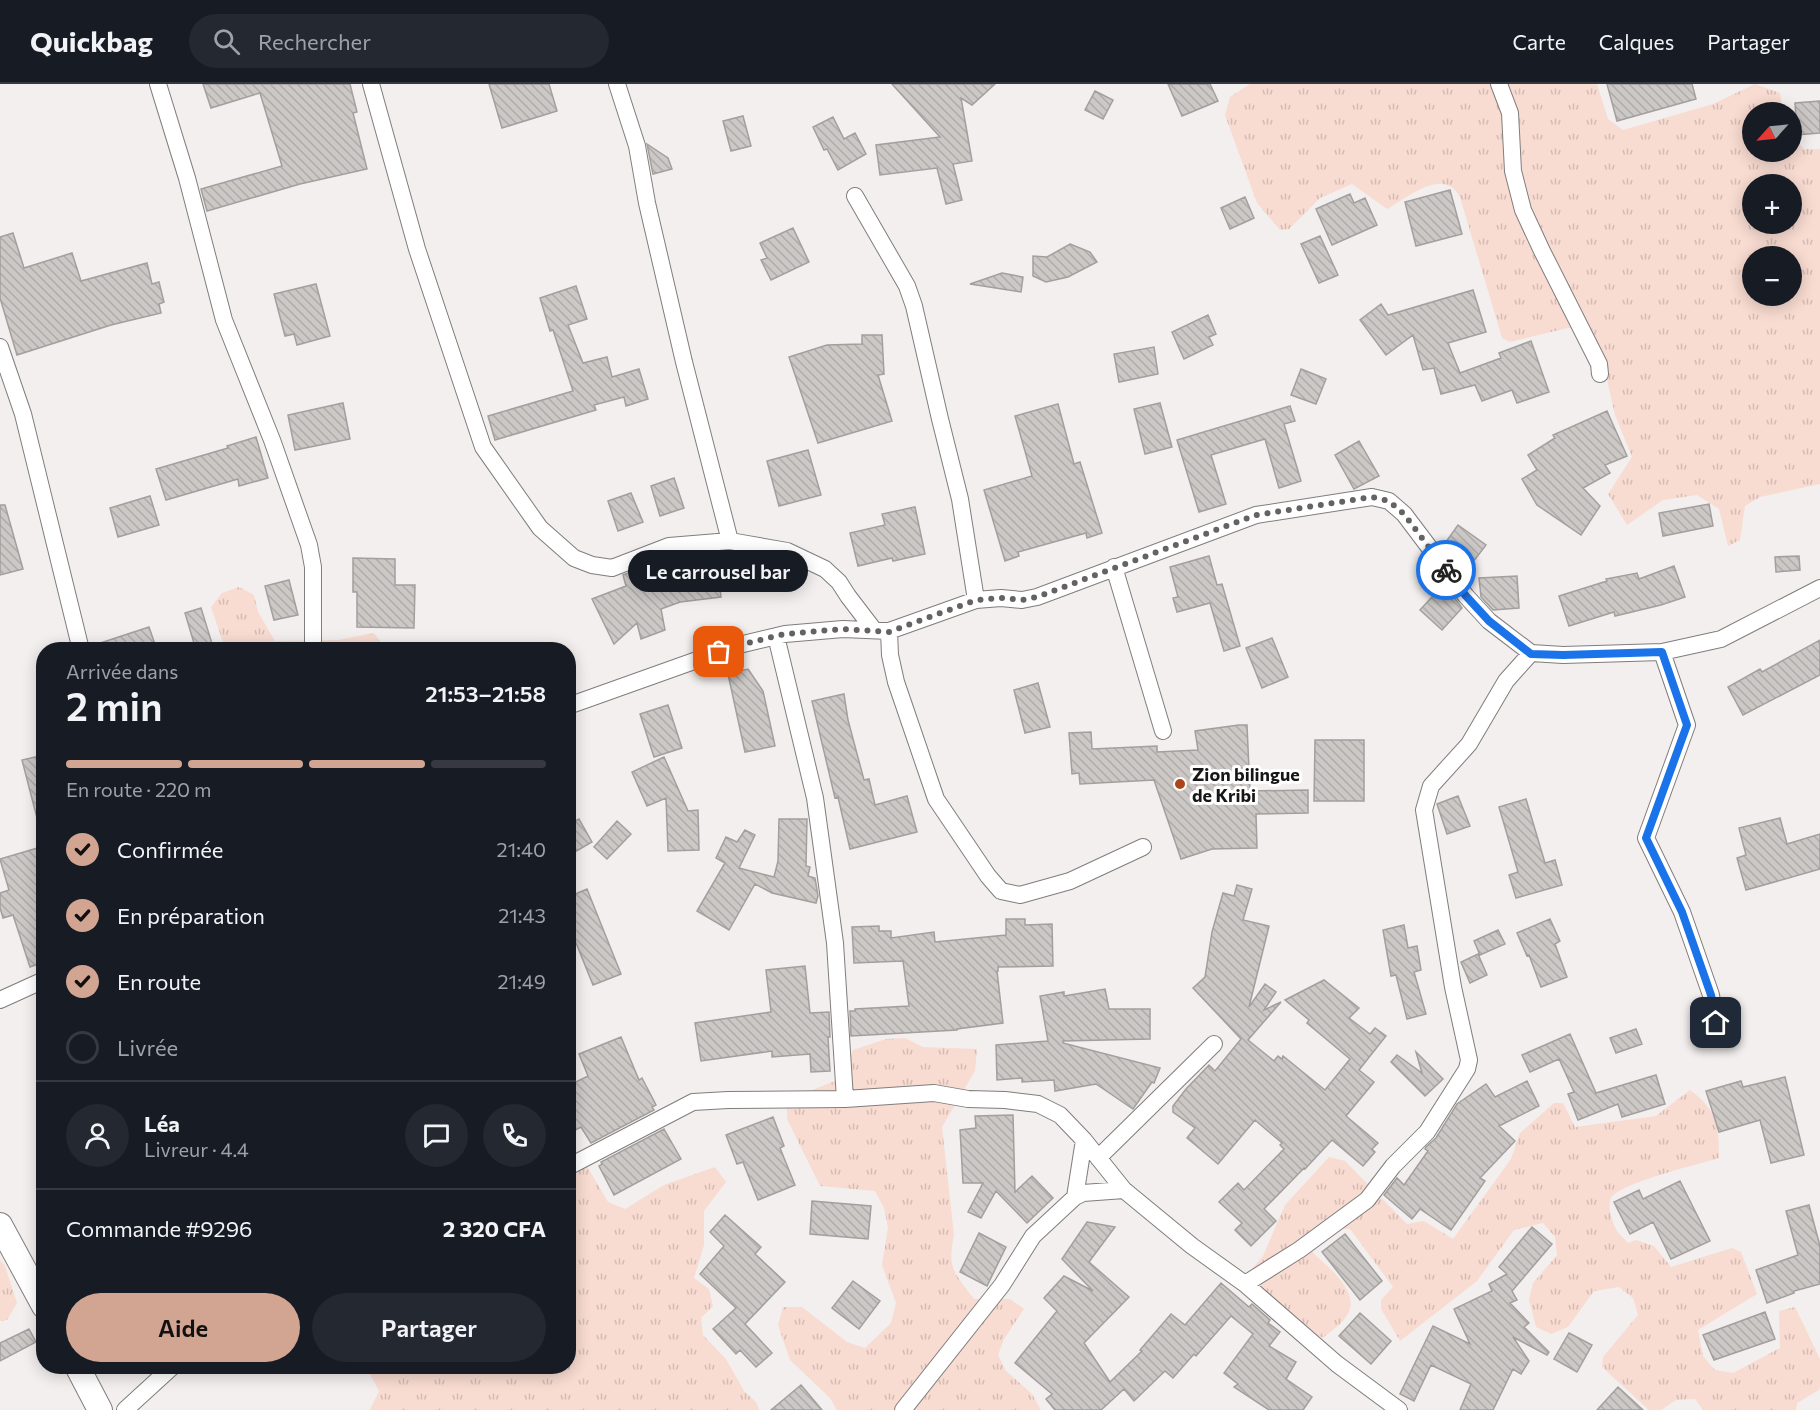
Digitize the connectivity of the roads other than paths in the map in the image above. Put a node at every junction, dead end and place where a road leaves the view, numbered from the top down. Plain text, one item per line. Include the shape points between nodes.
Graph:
1 (158, 84) edge
2 (371, 84) edge
3 (617, 84) edge
4 (1499, 84) edge
5 (855, 196) dead end
6 (0, 347) edge
7 (1600, 374) dead end
8 (730, 541) junction
9 (1114, 567) junction
10 (1820, 588) edge
11 (976, 600) junction
12 (881, 631) junction
13 (776, 636) junction
14 (79, 642) edge
15 (313, 642) edge
16 (1662, 652) junction
17 (1531, 654) junction
18 (576, 703) edge
19 (1163, 731) dead end
20 (1143, 847) dead end
21 (36, 984) edge
22 (0, 1000) edge
23 (1717, 1032) dead end
24 (1214, 1044) dead end
25 (845, 1099) junction
26 (1084, 1140) junction
27 (1098, 1158) junction
28 (576, 1163) edge
29 (1125, 1190) junction
30 (1075, 1197) junction
31 (0, 1225) edge
32 (1245, 1284) junction
33 (36, 1291) edge
34 (80, 1374) edge
35 (164, 1374) edge
36 (100, 1410) edge
37 (125, 1410) edge
38 (903, 1410) edge
39 (1399, 1410) edge

1 - 15 street via 188,178 224,320 309,545 313,567
2 - 8 street via 417,249 483,447 540,528 574,558 612,568 669,546
3 - 8 street via 637,146 679,339
4 - 7 street via 1510,113 1513,171 1523,210 1599,364
5 - 11 street via 907,286 914,306 960,499
6 - 14 street via 23,414
8 - 12 street via 787,551 825,569
9 - 11 street via 1037,597
9 - 17 street via 1256,515 1372,497 1389,501 1404,514 1466,596 1489,621
9 - 19 street
10 - 16 street via 1721,639
11 - 12 street
12 - 13 street via 843,629
12 - 20 street via 936,800 1001,891 1020,895 1070,881
13 - 18 street via 739,645
13 - 25 street via 815,798 835,944
16 - 17 street
16 - 23 street via 1687,725 1646,838 1682,912 1711,995
17 - 32 street via 1506,681 1469,744 1431,786 1424,810 1469,1060 1467,1069 1427,1132 1367,1200
21 - 22 street
24 - 27 street
25 - 26 street via 934,1093 1038,1104 1060,1115
25 - 28 street via 693,1102
26 - 27 street
26 - 30 street
27 - 29 street
29 - 30 street
29 - 32 street
30 - 38 street via 1033,1236 1002,1285
31 - 33 street
32 - 39 street via 1337,1364
34 - 36 street
35 - 37 street

